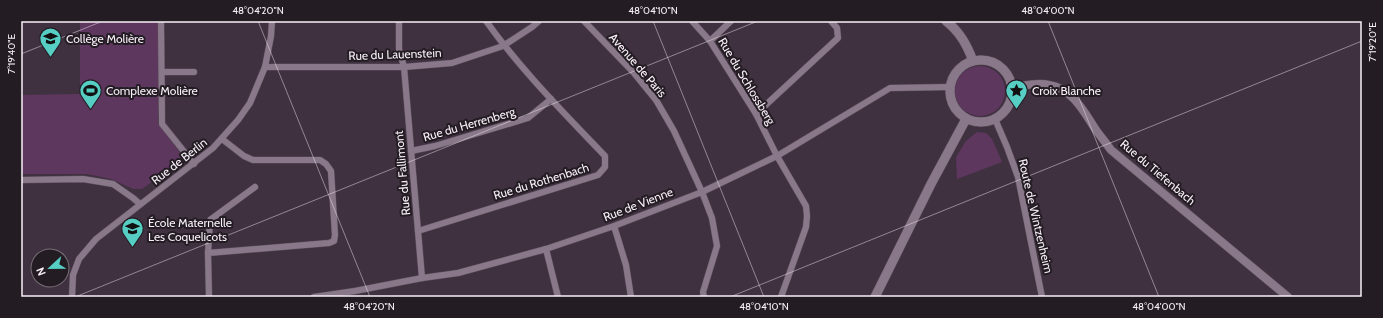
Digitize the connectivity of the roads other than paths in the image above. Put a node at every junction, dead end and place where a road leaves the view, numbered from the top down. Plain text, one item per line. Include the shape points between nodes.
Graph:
1 (161, 21) edge
2 (272, 21) edge
3 (399, 21) edge
4 (486, 21) edge
5 (539, 21) edge
6 (584, 21) edge
7 (692, 21) edge
8 (731, 21) edge
9 (831, 21) edge
10 (946, 21) edge
11 (710, 40) junction
12 (503, 46) junction
13 (973, 61) junction
14 (265, 67) junction
15 (404, 67) junction
16 (162, 72) junction
17 (194, 72) dead end
18 (950, 87) junction
19 (1012, 87) junction
20 (550, 99) junction
21 (756, 114) junction
22 (966, 119) junction
23 (995, 119) junction
24 (222, 139) junction
25 (411, 151) junction
26 (777, 156) junction
27 (194, 164) junction
28 (21, 180) edge
29 (255, 188) dead end
30 (702, 192) junction
31 (140, 204) junction
32 (614, 226) junction
33 (418, 231) junction
34 (546, 249) junction
35 (208, 253) junction
36 (422, 278) junction
37 (355, 294) edge
38 (72, 297) edge
39 (209, 297) edge
40 (314, 297) edge
41 (558, 297) edge
42 (631, 297) edge
43 (704, 297) edge
44 (781, 297) edge
45 (875, 297) edge
46 (1042, 297) edge
47 (1288, 297) edge

1 - 16 street
2 - 14 street, Rue de Berlin via 272,36
3 - 15 street, Rue du Fallimont via 399,49
4 - 12 street, Rue du Rothenbach
5 - 12 street, Rue du Lauenstein
6 - 30 street, Avenue de Paris via 656,100 674,131
7 - 11 street, Rue du Schlossberg
8 - 11 street
9 - 21 street via 837,28 838,38
10 - 13 main road via 955,28 967,45
11 - 21 street, Rue du Schlossberg
12 - 15 street, Rue du Lauenstein via 452,63
12 - 20 street, Rue du Rothenbach
13 - 18 main road via 954,75
13 - 19 main road via 988,61 1000,66 1008,75
14 - 15 street, Rue du Lauenstein
14 - 24 street, Rue de Berlin via 250,102
15 - 25 street, Rue du Fallimont
16 - 17 street
16 - 27 street via 162,124
18 - 22 main road via 951,100 956,111
18 - 26 street, Rue de Vienne via 890,88
19 - 23 main road via 1010,102 1005,112
19 - 47 street, Rue du Tiefenbach via 1049,84 1066,92 1080,104 1097,132 1112,150
20 - 25 street, Rue du Herrenberg via 528,118
20 - 33 street, Rue du Rothenbach via 605,156 605,167 598,175
21 - 26 street, Rue du Schlossberg
22 - 23 main road via 980,122
22 - 45 main road
23 - 46 street, Route de Wintzenheim via 1018,178
24 - 27 street, Rue de Berlin
24 - 35 street via 253,160 320,160 326,164 331,171 336,235 334,241 329,243
25 - 33 street, Rue du Fallimont
26 - 30 street, Rue de Vienne
26 - 44 street, Rue du Schlossberg via 806,206 807,216 806,227
27 - 31 street, Rue de Berlin
28 - 31 street via 83,179 113,184
29 - 35 street via 210,220
30 - 32 street, Rue de Vienne
30 - 43 street, Avenue de Paris via 712,218 717,246 703,292
31 - 38 street, Rue de Berlin via 96,239 79,259 73,275
32 - 34 street, Rue de Vienne
32 - 42 street via 626,265
33 - 36 street, Rue du Fallimont
34 - 36 street, Rue de Vienne via 458,273
34 - 41 street
35 - 39 street
36 - 37 street, Rue de Vienne
37 - 40 street, Rue de Vienne

